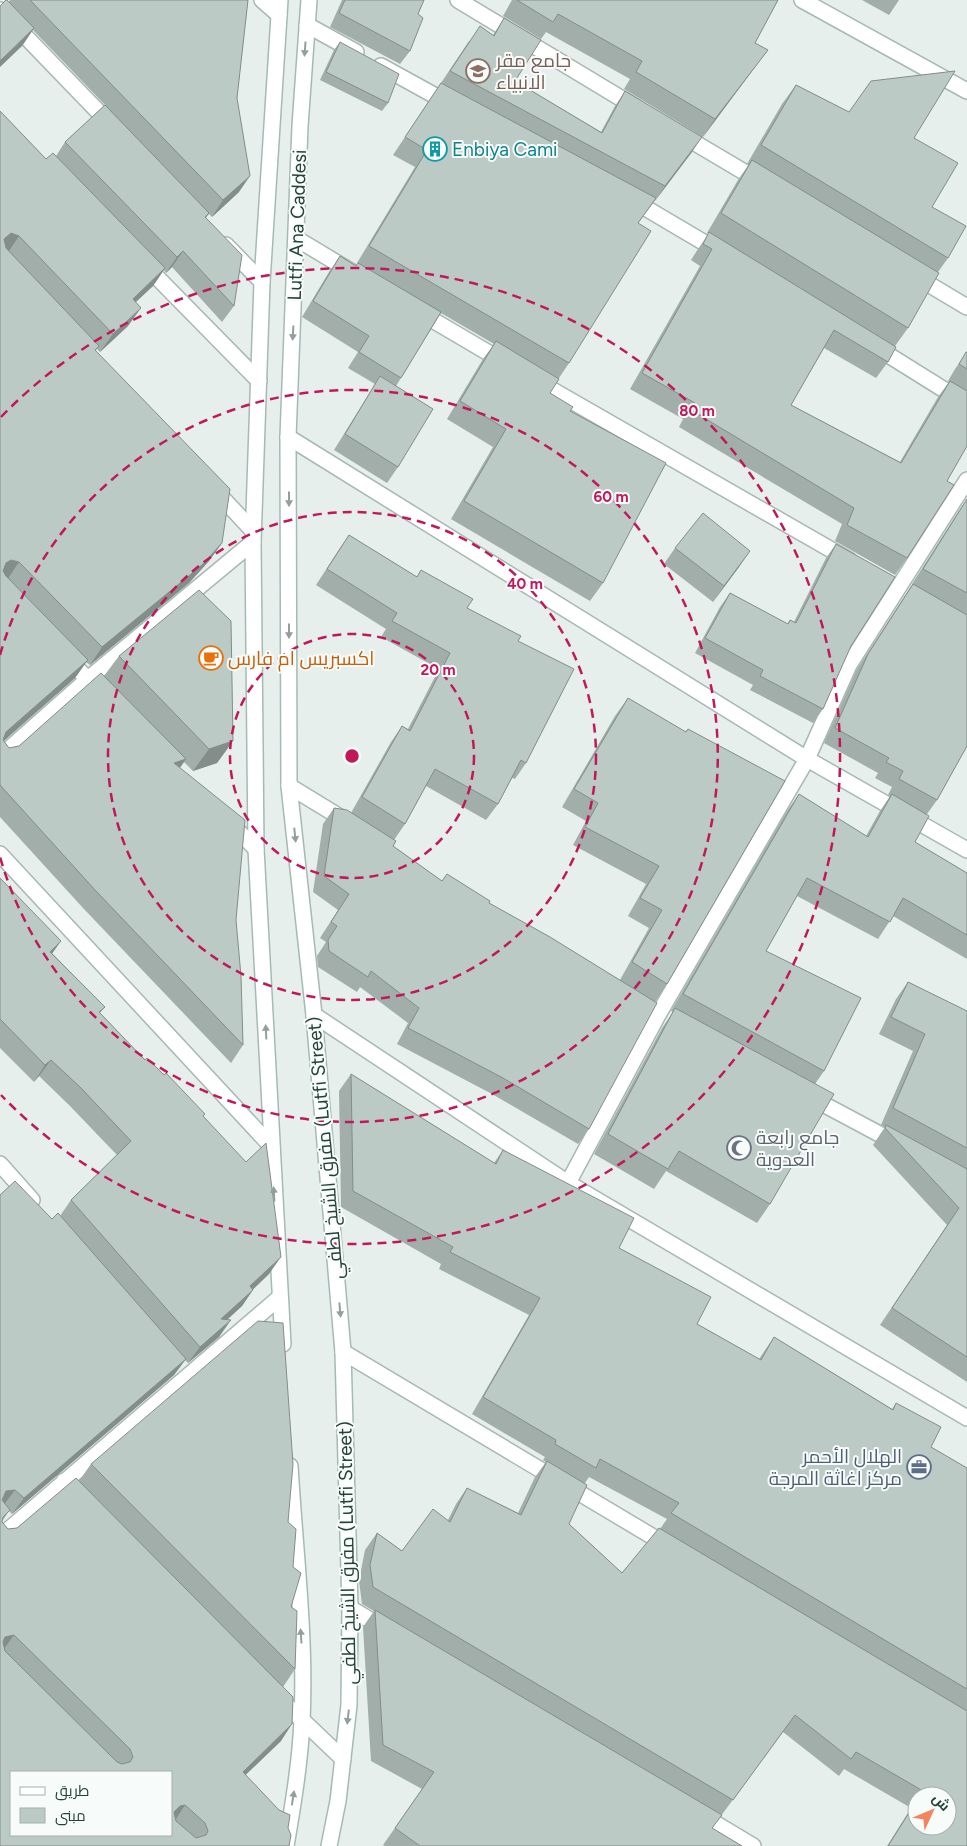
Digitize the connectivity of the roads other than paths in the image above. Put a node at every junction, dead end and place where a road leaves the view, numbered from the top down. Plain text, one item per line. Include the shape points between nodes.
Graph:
1 (262, 0) edge
2 (309, 0) edge
3 (458, 0) edge
4 (802, 0) edge
5 (277, 6) edge
6 (0, 10) edge
7 (307, 25) junction
8 (967, 91) edge
9 (460, 109) edge
10 (653, 118) edge
11 (670, 128) edge
12 (124, 139) edge
13 (772, 189) edge
14 (622, 194) edge
15 (214, 232) edge
16 (297, 239) junction
17 (136, 255) edge
18 (732, 259) edge
19 (899, 266) edge
20 (363, 278) edge
21 (262, 282) junction
22 (404, 303) edge
23 (967, 307) edge
24 (859, 337) edge
25 (259, 381) junction
26 (967, 404) edge
27 (288, 444) junction
28 (967, 480) edge
29 (208, 482) edge
30 (253, 537) junction
31 (865, 569) edge
32 (882, 579) edge
33 (903, 591) junction
34 (54, 644) edge
35 (88, 679) junction
36 (116, 708) edge
37 (0, 756) edge
38 (806, 759) junction
39 (289, 786) junction
40 (221, 814) edge
41 (356, 828) edge
42 (256, 849) junction
43 (967, 850) edge
44 (0, 854) edge
45 (642, 1004) edge
46 (314, 1014) junction
47 (658, 1014) junction
48 (676, 1024) edge
49 (796, 1089) edge
50 (272, 1148) junction
51 (907, 1150) edge
52 (0, 1164) edge
53 (568, 1183) junction
54 (39, 1208) edge
55 (280, 1297) junction
56 (343, 1352) junction
57 (283, 1355) edge
58 (967, 1418) edge
59 (289, 1452) edge
60 (64, 1481) junction
61 (92, 1509) edge
62 (0, 1515) edge
63 (5, 1532) edge
64 (685, 1556) edge
65 (350, 1608) junction
66 (402, 1638) edge
67 (267, 1686) edge
68 (302, 1722) junction
69 (343, 1759) junction
70 (684, 1806) edge
71 (286, 1846) edge
72 (329, 1846) edge
73 (753, 1846) edge

1 - 5 street
2 - 7 street, Lutfi Ana Caddesi
3 - 10 street
4 - 8 street
5 - 21 street
6 - 12 street
7 - 9 street
7 -> 16 street, Lutfi Ana Caddesi
11 - 13 street
14 - 18 street
15 - 21 street
16 - 20 street
16 -> 27 street, Lutfi Ana Caddesi
17 - 25 street
19 - 23 street
21 - 25 street
22 - 31 street
24 - 26 street
25 - 30 street
27 - 38 street
27 -> 39 street, مفرق الشيخ لطفي (Lutfi Street)
28 - 33 street
29 - 30 street
30 - 35 street
30 - 42 street
32 - 33 street
33 - 38 street via 849,665
34 - 35 street
35 - 36 street
35 - 37 street
38 - 43 street
38 - 47 street
39 - 41 street
39 -> 46 street, مفرق الشيخ لطفي (Lutfi Street)
40 - 42 street
50 -> 42 street
44 - 50 street
45 - 47 street
46 - 53 street
46 -> 56 street, مفرق الشيخ لطفي (Lutfi Street)
47 - 48 street
47 - 53 street
49 - 51 street
55 -> 50 street
52 - 54 street
53 - 58 street
55 - 57 street
55 - 60 street via 184,1372
56 - 64 street
56 - 65 street, مفرق الشيخ لطفي (Lutfi Street)
68 -> 59 street via 302,1663
60 - 61 street
60 - 63 street
62 - 63 street
65 - 66 street
65 -> 69 street, مفرق الشيخ لطفي (Lutfi Street) via 349,1704
67 - 68 street
68 - 69 street
71 -> 68 street
69 - 72 street, مفرق الشيخ لطفي (Lutfi Street)
70 - 73 street

